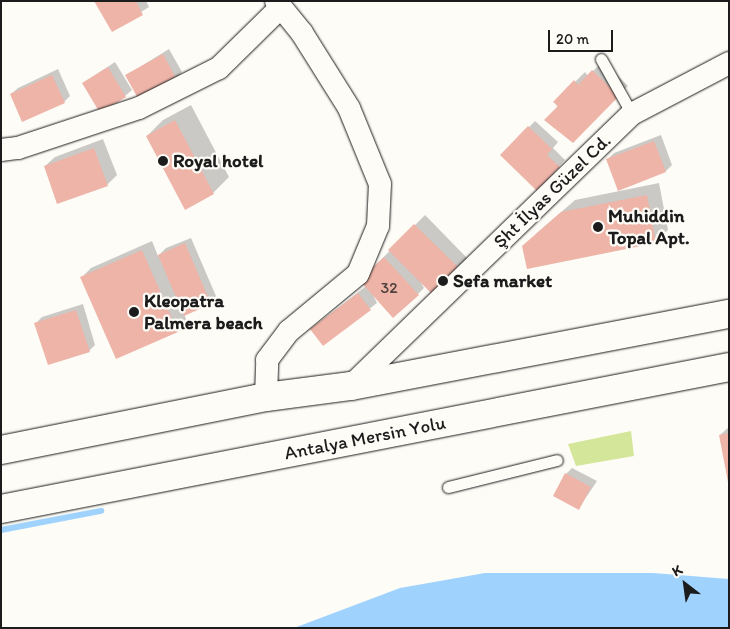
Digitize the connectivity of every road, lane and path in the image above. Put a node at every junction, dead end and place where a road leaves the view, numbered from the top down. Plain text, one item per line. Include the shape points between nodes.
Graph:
1 (278, 4) edge
2 (601, 59) dead end
3 (729, 63) edge
4 (632, 114) junction
5 (1, 150) edge
6 (729, 314) edge
7 (729, 367) edge
8 (351, 386) junction
9 (266, 397) junction
10 (1, 450) edge
11 (557, 460) dead end
12 (448, 487) dead end
13 (1, 509) edge

1 - 5 street via 219,68 139,108 18,148
1 - 9 street via 302,33 349,108 380,184 378,226 358,274 289,330 272,352 267,360
2 - 4 lane
3 - 4 street, Şht İlyas Güzel Cd.
4 - 8 street, Şht İlyas Güzel Cd.
6 - 8 highway
7 - 13 highway, Antalya Mersin Yolu
8 - 9 highway
9 - 10 highway
11 - 12 lane

